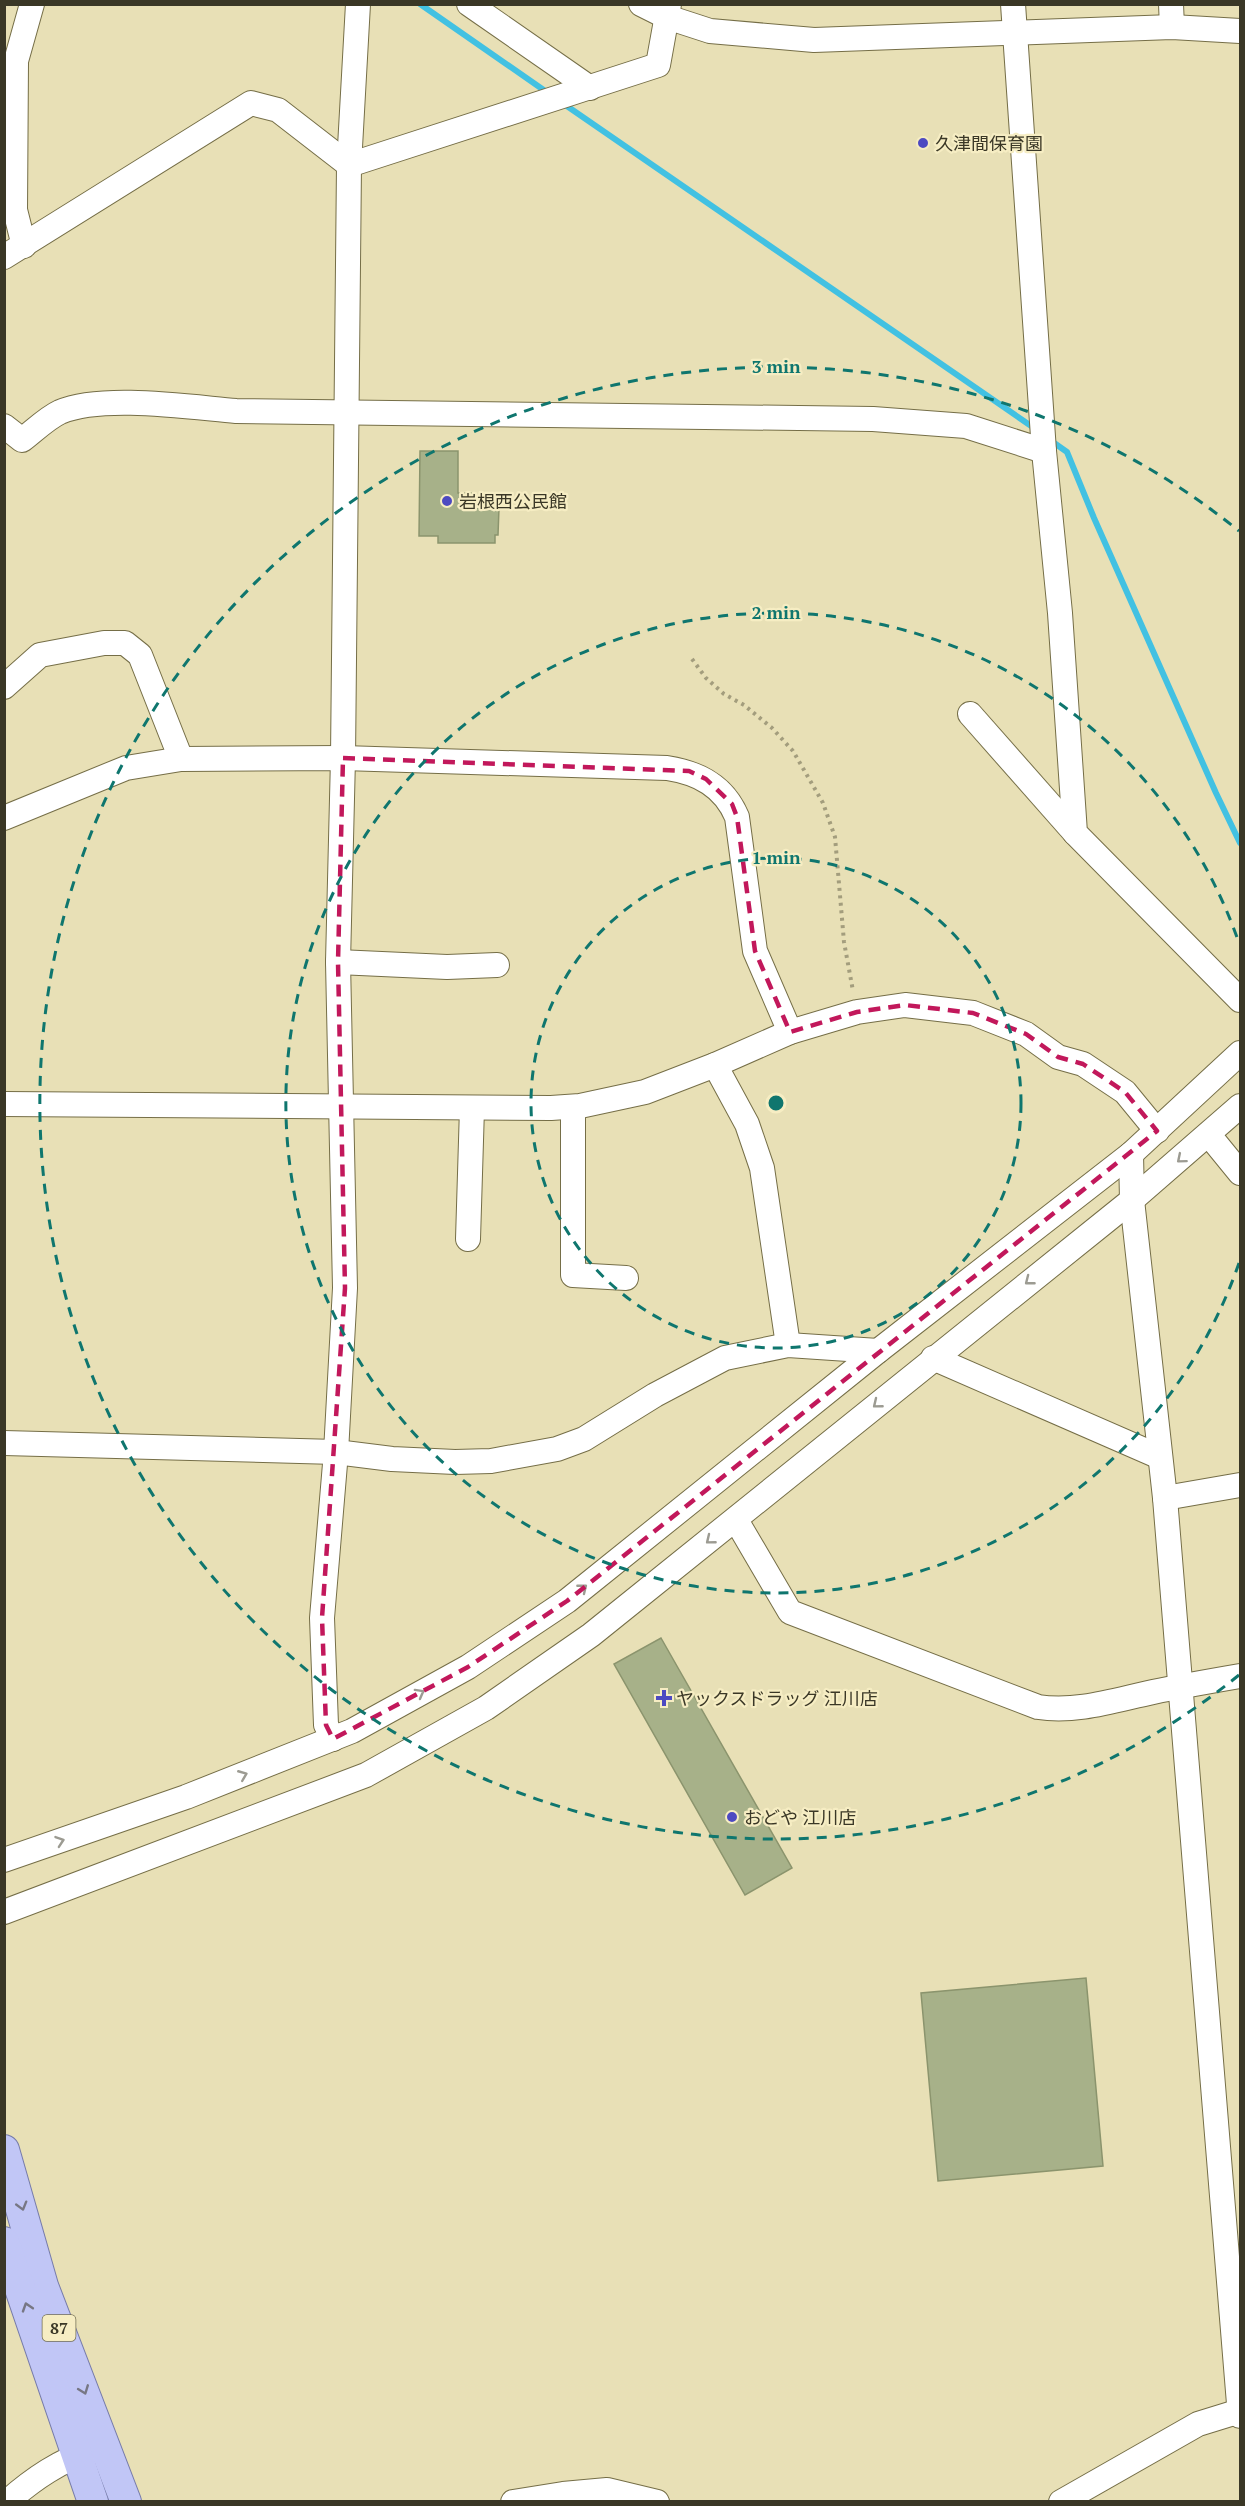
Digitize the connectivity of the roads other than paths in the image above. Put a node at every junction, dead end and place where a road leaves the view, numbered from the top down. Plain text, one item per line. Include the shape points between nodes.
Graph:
1 (32, 4) edge
2 (357, 4) edge
3 (469, 4) edge
4 (641, 4) edge
5 (1013, 4) edge
6 (668, 11) edge
7 (1172, 16) edge
8 (1240, 31) edge
9 (1016, 32) junction
10 (590, 87) junction
11 (350, 165) junction
12 (14, 252) edge
13 (348, 412) junction
14 (4, 426) edge
15 (1044, 451) junction
16 (4, 687) edge
17 (970, 714) dead end
18 (343, 758) junction
19 (181, 759) junction
20 (4, 818) edge
21 (1075, 833) junction
22 (338, 962) junction
23 (497, 964) dead end
24 (1240, 1000) edge
25 (790, 1032) junction
26 (1240, 1053) edge
27 (715, 1065) junction
28 (4, 1104) edge
29 (341, 1106) junction
30 (1240, 1106) edge
31 (573, 1107) junction
32 (472, 1108) junction
33 (1157, 1131) junction
34 (1209, 1135) junction
35 (1131, 1154) junction
36 (1240, 1173) edge
37 (1132, 1200) junction
38 (468, 1239) dead end
39 (626, 1278) dead end
40 (788, 1345) junction
41 (878, 1351) junction
42 (933, 1358) junction
43 (4, 1443) edge
44 (336, 1452) junction
45 (1161, 1457) junction
46 (1240, 1485) edge
47 (1165, 1498) junction
48 (736, 1520) junction
49 (1240, 1677) edge
50 (1179, 1687) junction
51 (333, 1739) junction
52 (4, 1860) edge
53 (4, 1912) edge
54 (4, 2150) edge
55 (4, 2242) edge
56 (1240, 2411) edge
57 (1240, 2416) edge
58 (106, 2445) junction
59 (77, 2455) junction
60 (514, 2501) edge
61 (7, 2502) edge
62 (93, 2502) edge
63 (126, 2502) edge
64 (657, 2502) edge
65 (1061, 2502) edge

1 - 12 street via 16,61
2 - 11 street
3 - 10 street
4 - 6 street
5 - 9 street
6 - 9 street via 710,31 814,40
6 - 10 street via 658,65
7 - 8 street
7 - 9 street
9 - 15 street
10 - 11 street
11 - 12 street via 278,110 252,103
11 - 13 street
13 - 14 street via 81,405 57,413 22,440
13 - 15 street via 873,419 966,426
13 - 18 street
15 - 21 street
16 - 19 street via 40,655 125,643 140,655
17 - 21 street
18 - 19 street
18 - 22 street
18 - 25 street via 667,768 706,778 732,804 737,817 755,951
19 - 20 street via 126,768
21 - 24 street
22 - 23 street via 447,967
22 - 29 street
25 - 27 street
25 - 33 street via 857,1012 905,1005 973,1013 1026,1034 1058,1057 1083,1064 1125,1092
26 - 33 street
27 - 31 street via 645,1092
27 - 40 street via 747,1124 762,1168
28 - 29 street
29 - 32 street
29 - 44 street via 345,1288
30 - 34 street
31 - 32 street
31 - 39 street via 573,1275
32 - 38 street
33 - 35 street
34 - 36 street
34 -> 37 street
35 - 37 street
35 - 41 street
37 -> 42 street
37 - 45 street
40 - 41 street
40 - 44 street via 725,1358 584,1439 557,1449 491,1461 455,1462
51 -> 41 street via 468,1667 567,1601
42 - 45 street
42 -> 48 street
43 - 44 street
44 - 51 street via 322,1618 326,1725
45 - 47 street
46 - 47 street
47 - 50 street
48 - 50 street via 790,1612 1038,1707 1079,1708
48 -> 53 street via 591,1635 486,1708 366,1775
49 - 50 street
50 - 56 street
52 -> 51 street via 186,1797
54 -> 58 main road, 87 via 43,2286
59 -> 55 main road, 87
56 - 57 street
56 - 65 street via 1198,2424
58 - 59 street
58 - 63 main road, 87
59 - 61 street via 30,2481
59 - 62 main road, 87
60 - 64 street via 607,2490

